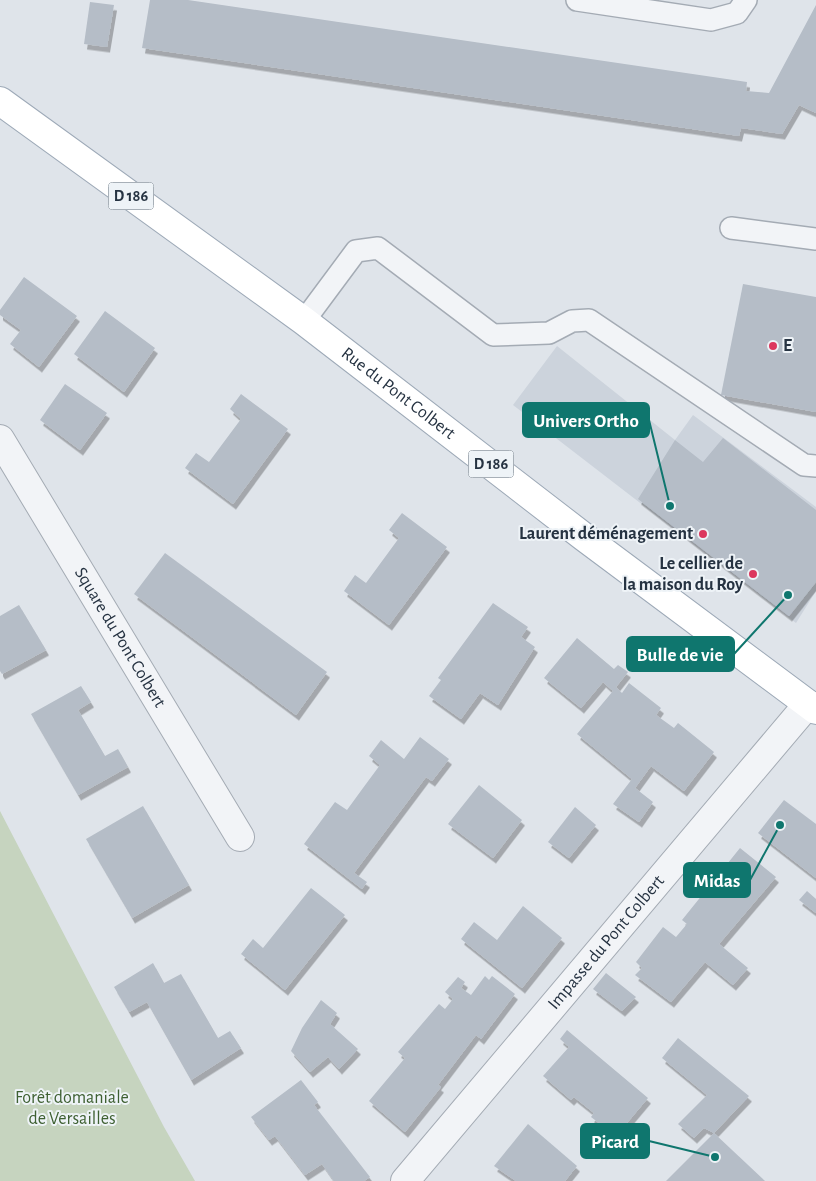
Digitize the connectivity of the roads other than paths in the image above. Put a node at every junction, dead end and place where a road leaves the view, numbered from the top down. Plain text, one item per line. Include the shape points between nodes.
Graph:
1 (577, 0) edge
2 (746, 0) edge
3 (0, 101) edge
4 (730, 228) dead end
5 (816, 239) edge
6 (304, 321) junction
7 (0, 439) edge
8 (816, 466) edge
9 (814, 703) edge
10 (240, 837) dead end
11 (405, 1181) edge

1 - 2 lane via 711,20 737,13
3 - 6 main road, Rue du Pont Colbert / D 186
4 - 5 lane
6 - 8 lane via 356,251 378,248 493,335 549,333 572,321 589,320 804,465
6 - 9 main road, Rue du Pont Colbert / D 186 via 584,537
7 - 10 street, Square du Pont Colbert
9 - 11 street, Impasse du Pont Colbert

